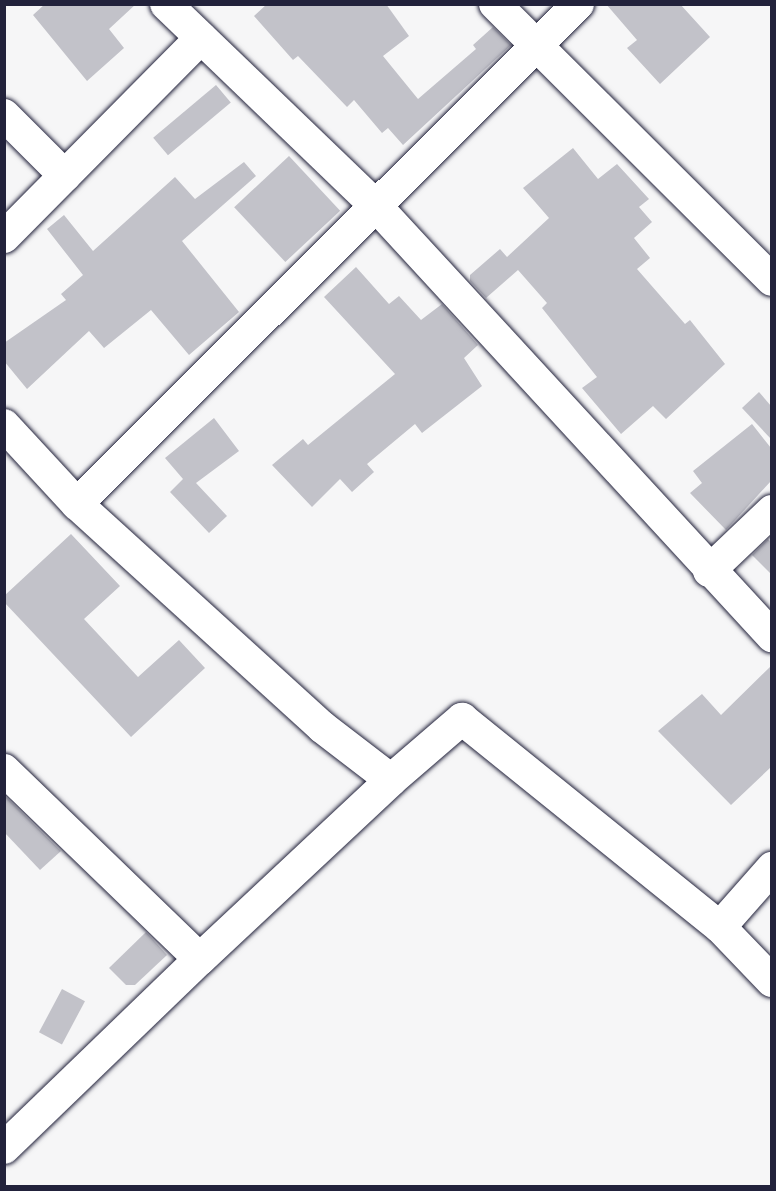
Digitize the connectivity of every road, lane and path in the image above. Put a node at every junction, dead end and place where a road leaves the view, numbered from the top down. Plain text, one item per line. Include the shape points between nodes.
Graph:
1 (166, 4) edge
2 (495, 4) edge
3 (578, 4) edge
4 (201, 38) junction
5 (537, 46) junction
6 (4, 115) edge
7 (65, 176) junction
8 (376, 206) junction
9 (4, 237) edge
10 (771, 280) edge
11 (4, 425) edge
12 (77, 504) junction
13 (771, 511) edge
14 (709, 571) junction
15 (771, 636) edge
16 (4, 770) edge
17 (391, 780) junction
18 (771, 868) edge
19 (720, 927) junction
20 (200, 958) junction
21 (771, 981) edge
22 (4, 1148) edge

1 - 4 street
2 - 5 street
3 - 5 street
4 - 7 street
4 - 8 street
5 - 8 street
5 - 10 street
6 - 7 street
7 - 9 street
8 - 12 street
8 - 14 street
11 - 12 street
12 - 17 street via 322,727
13 - 14 street
14 - 15 street
16 - 20 street
17 - 19 street via 462,719
17 - 20 street
18 - 19 street
19 - 21 street
20 - 22 street

